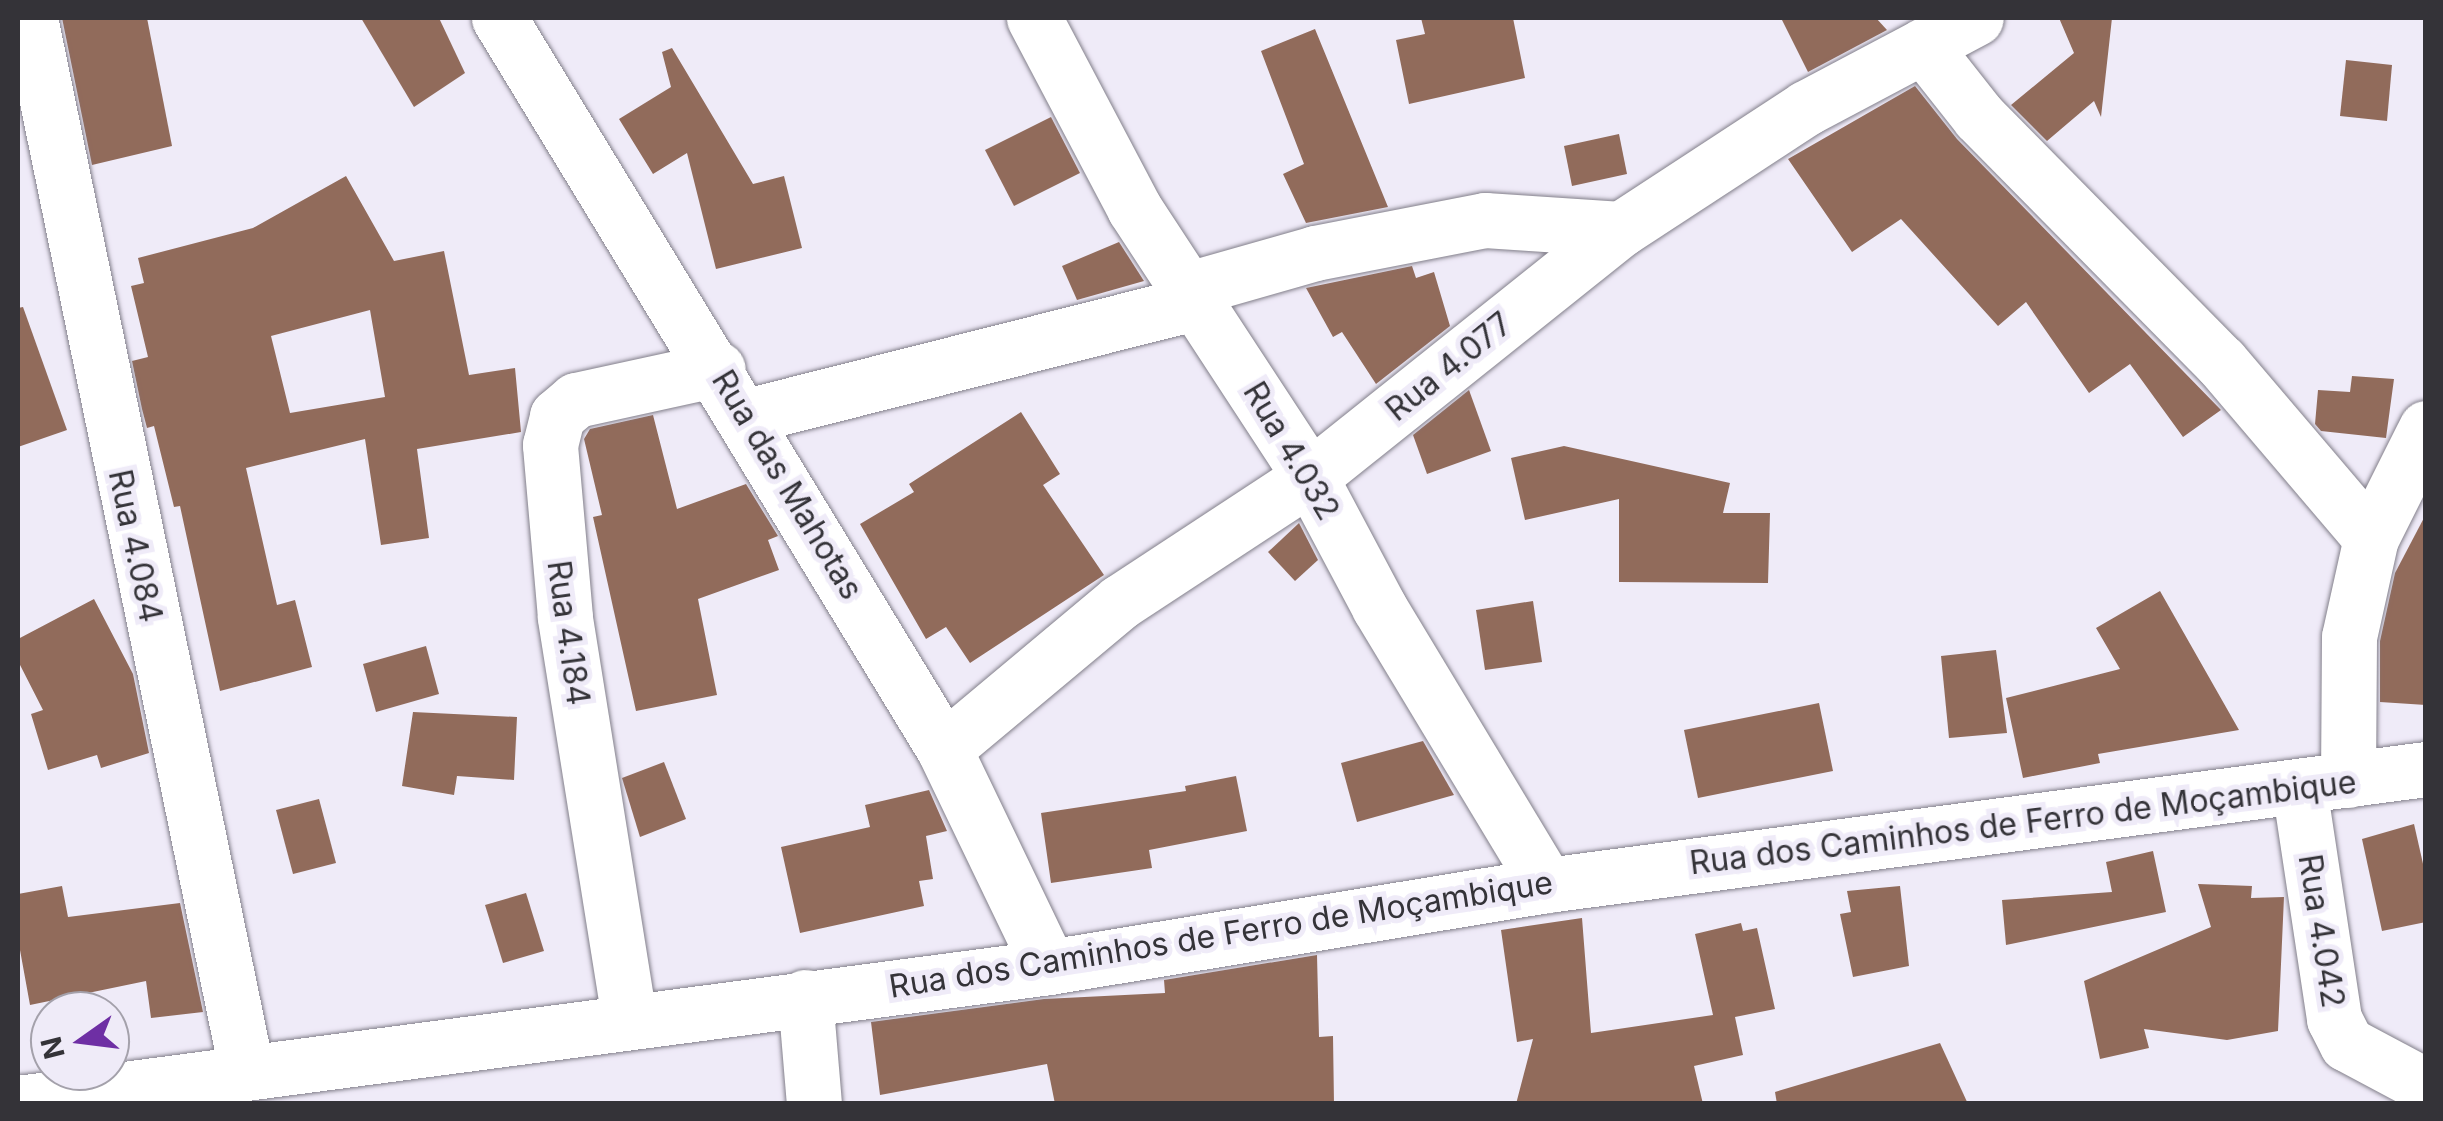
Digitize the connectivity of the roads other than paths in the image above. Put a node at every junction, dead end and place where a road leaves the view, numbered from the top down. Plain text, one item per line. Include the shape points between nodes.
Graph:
1 (30, 18) edge
2 (499, 18) edge
3 (1034, 18) edge
4 (1976, 18) edge
5 (1923, 46) junction
6 (1622, 229) junction
7 (1193, 296) junction
8 (718, 369) junction
9 (747, 416) junction
10 (2426, 428) edge
11 (1310, 476) junction
12 (2371, 538) junction
13 (944, 749) junction
14 (2426, 770) edge
15 (2323, 784) junction
16 (1547, 885) junction
17 (1049, 967) junction
18 (804, 997) junction
19 (629, 1018) junction
20 (247, 1073) junction
21 (2426, 1086) edge
22 (18, 1102) edge
23 (814, 1104) edge

1 - 20 street, Rua 4.084 via 135,554
2 - 8 street, Rua das Mahotas
3 - 7 street, Rua 4.032 via 1134,208
4 - 5 street, Rua 4.077
5 - 6 street, Rua 4.077 via 1806,108
5 - 12 street via 1978,117 2222,362
6 - 7 street via 1485,220 1315,253
6 - 11 street, Rua 4.077
7 - 9 street
7 - 11 street, Rua 4.032
8 - 9 street, Rua das Mahotas
8 - 19 street, Rua 4.184 via 576,400 558,416 550,446 565,616
9 - 13 street, Rua das Mahotas
10 - 12 street, Rua 4.042
11 - 13 street, Rua 4.077 via 1120,602
11 - 16 street, Rua 4.032 via 1380,607
12 - 15 street, Rua 4.042
13 - 17 street, Rua das Mahotas
14 - 15 street, Rua dos Caminhos de Ferro de Moçambique
15 - 16 street, Rua dos Caminhos de Ferro de Moçambique
15 - 21 street, Rua 4.042 via 2334,1019 2347,1044
16 - 17 street, Rua dos Caminhos de Ferro de Moçambique
17 - 18 street, Rua dos Caminhos de Ferro de Moçambique
18 - 19 street, Rua dos Caminhos de Ferro de Moçambique
18 - 23 street
19 - 20 street, Rua dos Caminhos de Ferro de Moçambique
20 - 22 street, Rua dos Caminhos de Ferro de Moçambique

